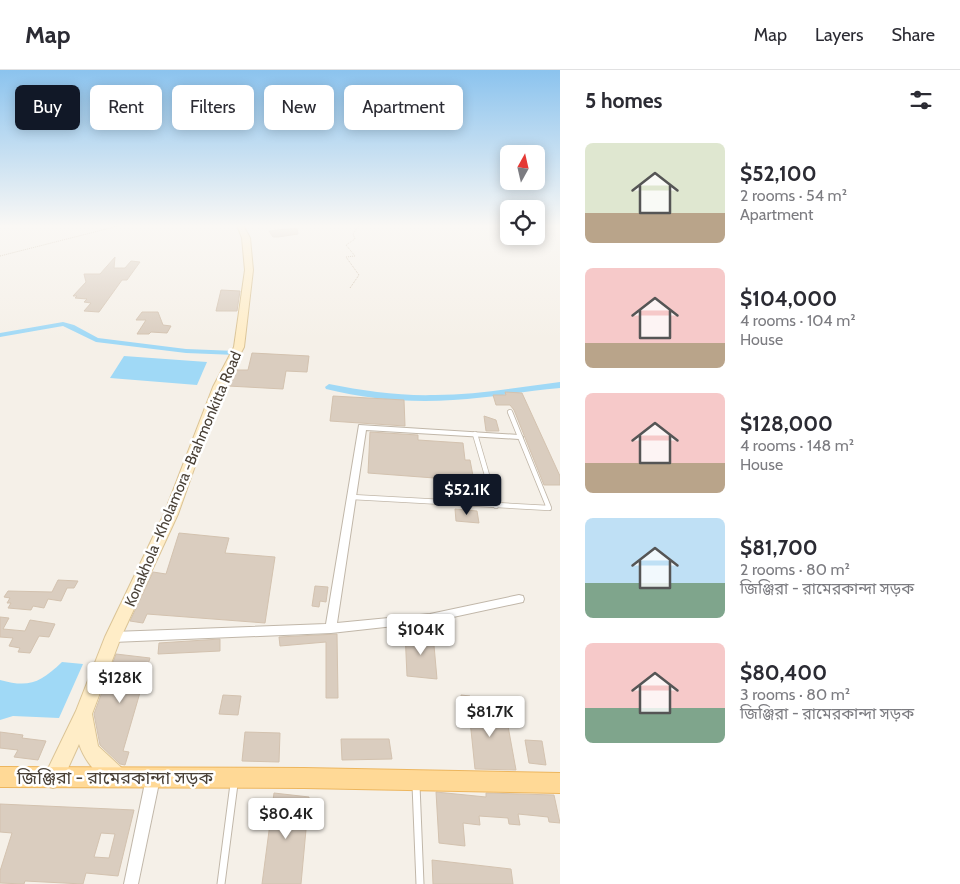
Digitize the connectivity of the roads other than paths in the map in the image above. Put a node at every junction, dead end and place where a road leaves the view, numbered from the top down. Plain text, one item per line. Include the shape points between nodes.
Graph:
1 (248, 263) edge
2 (510, 412) dead end
3 (475, 434) junction
4 (519, 436) junction
5 (352, 497) junction
6 (496, 506) junction
7 (519, 599) dead end
8 (331, 628) junction
9 (113, 637) junction
10 (84, 713) junction
11 (153, 777) junction
12 (0, 778) edge
13 (118, 778) junction
14 (234, 778) junction
15 (53, 779) junction
16 (416, 780) junction
17 (560, 783) edge
18 (131, 884) edge
19 (221, 884) edge
20 (420, 884) edge

1 - 9 main road, Konakhola -Kholamora -Brahmonkitta Road via 239,347 218,387 171,514
2 - 4 lane
3 - 4 street
3 - 5 street via 362,427
3 - 6 lane
4 - 6 lane via 549,508
5 - 6 lane
5 - 8 street
7 - 8 street via 430,618
8 - 9 street
9 - 10 main road, Konakhola -Kholamora -Brahmonkitta Road
10 - 13 main road via 86,742 92,754
10 - 15 main road, Konakhola -Kholamora -Brahmonkitta Road
11 - 13 main road, জিঞ্জিরা - রামেরকান্দা সড়ক
11 - 14 main road, জিঞ্জিরা - রামেরকান্দা সড়ক
11 - 18 street
12 - 15 main road, জিঞ্জিরা - রামেরকান্দা সড়ক
13 - 15 main road, জিঞ্জিরা - রামেরকান্দা সড়ক
14 - 16 main road, জিঞ্জিরা - রামেরকান্দা সড়ক
14 - 19 lane
16 - 17 main road, জিঞ্জিরা - রামেরকান্দা সড়ক
16 - 20 lane

